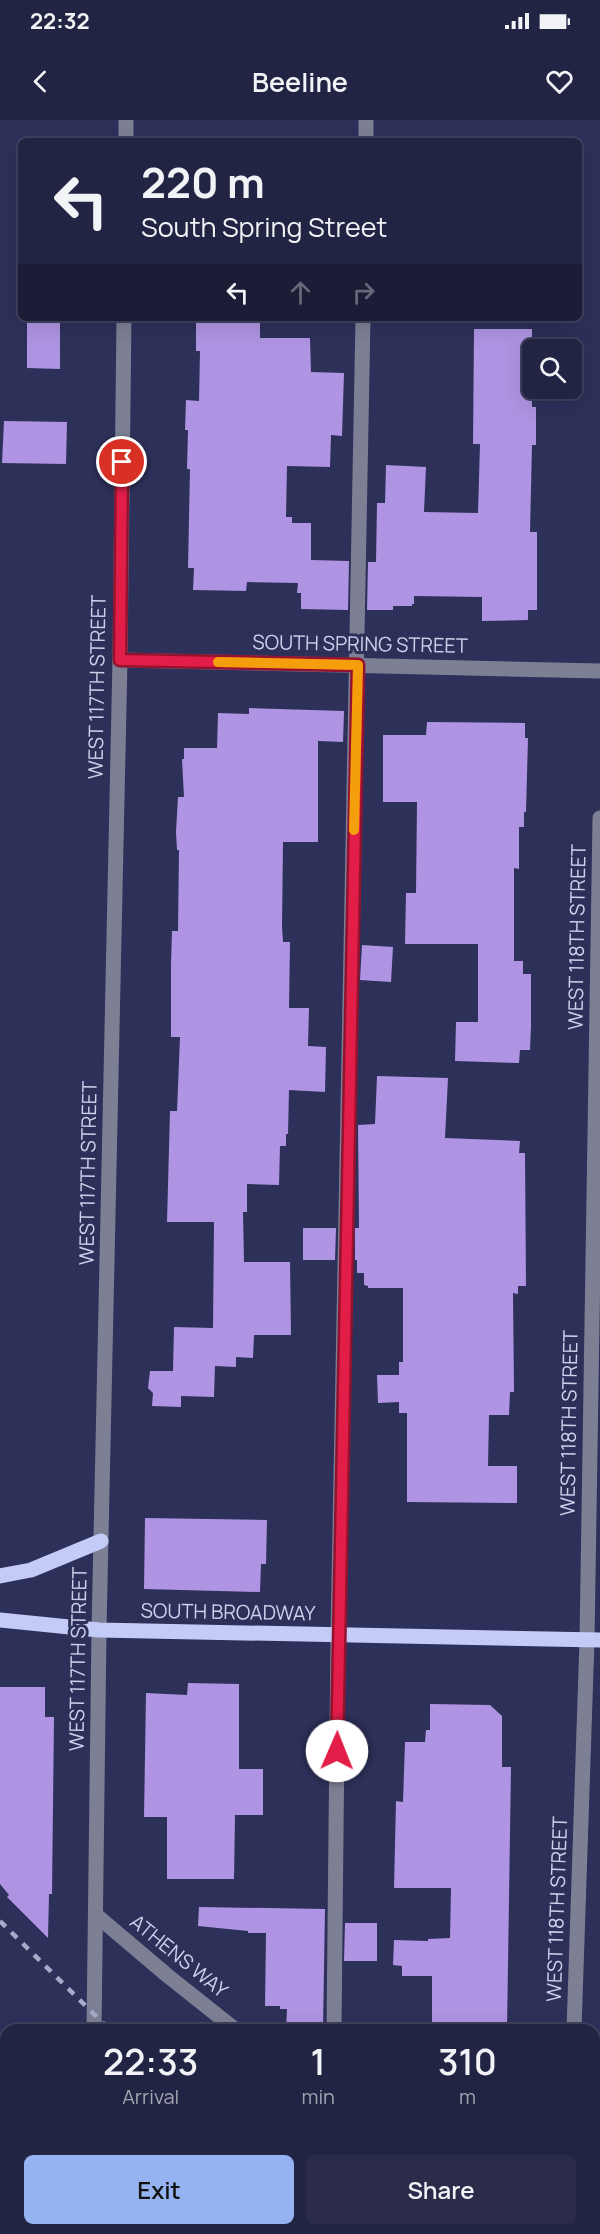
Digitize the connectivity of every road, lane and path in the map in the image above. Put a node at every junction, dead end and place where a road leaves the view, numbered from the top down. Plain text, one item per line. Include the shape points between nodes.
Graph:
1 (126, 120) edge
2 (366, 120) edge
3 (126, 138) edge
4 (366, 138) edge
5 (124, 321) edge
6 (363, 321) edge
7 (120, 660) junction
8 (358, 665) junction
9 (600, 671) edge
10 (600, 818) edge
11 (101, 1541) junction
12 (0, 1576) edge
13 (0, 1620) edge
14 (99, 1630) junction
15 (338, 1635) junction
16 (593, 1640) edge
17 (96, 1915) junction
18 (94, 2024) edge
19 (228, 2024) edge
20 (334, 2024) edge
21 (574, 2024) edge

1 - 3 street
2 - 4 street
5 - 7 street, WEST 117TH STREET
6 - 8 street
7 - 8 street, SOUTH SPRING STREET
7 - 11 street, WEST 117TH STREET
8 - 9 street, SOUTH SPRING STREET
8 - 15 street
10 - 16 street, WEST 118TH STREET
11 - 12 main road via 31,1570
11 - 14 street, WEST 117TH STREET
13 - 14 main road, SOUTH BROADWAY
14 - 15 main road, SOUTH BROADWAY
14 - 17 street, WEST 117TH STREET
15 - 16 main road, SOUTH BROADWAY
15 - 20 street
16 - 21 street, WEST 118TH STREET
17 - 18 street, WEST 117TH STREET
17 - 19 street, ATHENS WAY

